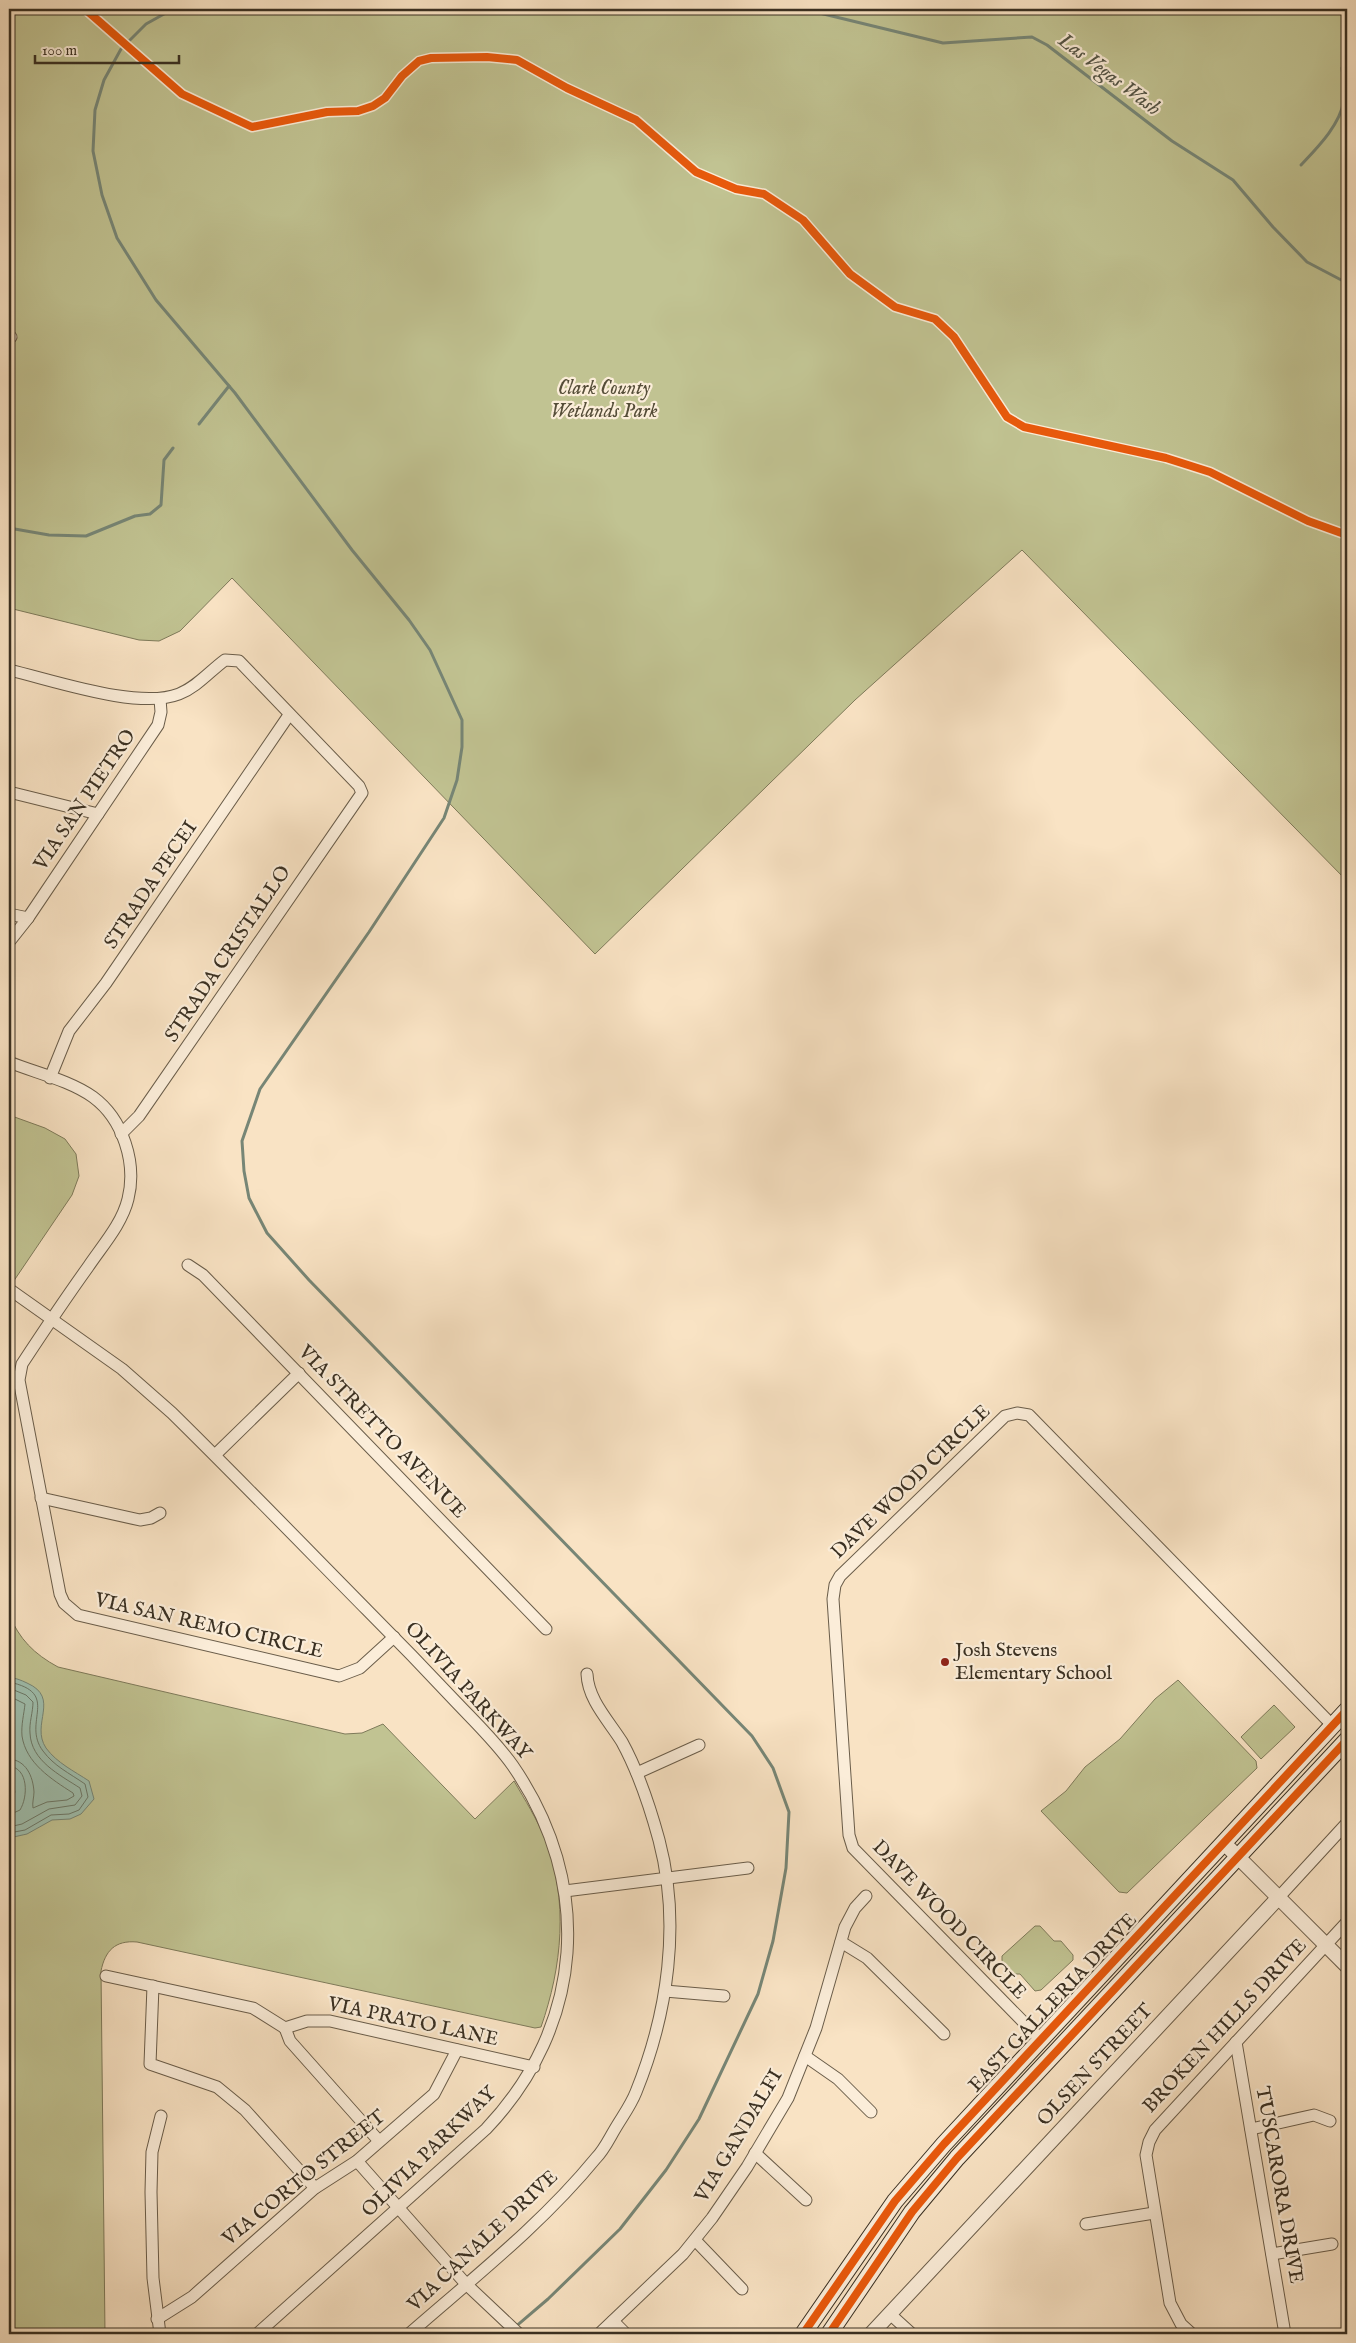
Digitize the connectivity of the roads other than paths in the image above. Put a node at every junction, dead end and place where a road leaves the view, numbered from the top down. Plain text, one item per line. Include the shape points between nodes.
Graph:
1 (9, 670) edge
2 (160, 699) junction
3 (289, 715) junction
4 (9, 792) edge
5 (98, 814) junction
6 (9, 914) edge
7 (28, 918) junction
8 (9, 942) edge
9 (9, 1062) edge
10 (50, 1078) junction
11 (121, 1134) junction
12 (188, 1265) dead end
13 (9, 1289) edge
14 (52, 1319) junction
15 (299, 1374) junction
16 (215, 1455) junction
17 (41, 1498) junction
18 (160, 1513) dead end
19 (546, 1629) dead end
20 (394, 1637) junction
21 (586, 1674) dead end
22 (1347, 1710) edge
23 (1340, 1722) edge
24 (1347, 1740) edge
25 (699, 1745) dead end
26 (636, 1773) junction
27 (1347, 1823) edge
28 (1224, 1843) junction
29 (1238, 1856) junction
30 (748, 1868) dead end
31 (666, 1878) junction
32 (565, 1891) junction
33 (866, 1896) dead end
34 (1278, 1896) junction
35 (1347, 1922) edge
36 (841, 1942) junction
37 (1326, 1945) junction
38 (1347, 1966) edge
39 (106, 1976) dead end
40 (152, 1986) junction
41 (665, 1990) junction
42 (724, 1996) dead end
43 (285, 2028) junction
44 (944, 2034) dead end
45 (1041, 2040) junction
46 (1236, 2042) junction
47 (457, 2050) junction
48 (805, 2056) junction
49 (534, 2067) junction
50 (872, 2112) dead end
51 (161, 2116) dead end
52 (1330, 2121) dead end
53 (1251, 2129) junction
54 (974, 2139) junction
55 (379, 2141) junction
56 (755, 2153) junction
57 (357, 2161) junction
58 (315, 2188) junction
59 (806, 2200) dead end
60 (399, 2208) junction
61 (1154, 2213) junction
62 (1086, 2224) dead end
63 (695, 2240) junction
64 (1332, 2244) dead end
65 (1272, 2254) junction
66 (466, 2284) junction
67 (742, 2289) dead end
68 (890, 2314) junction
69 (157, 2318) junction
70 (613, 2322) junction
71 (160, 2334) edge
72 (257, 2334) edge
73 (409, 2334) edge
74 (519, 2334) edge
75 (600, 2334) edge
76 (626, 2334) edge
77 (803, 2334) edge
78 (829, 2334) edge
79 (871, 2334) edge
80 (912, 2334) edge
81 (1192, 2334) edge
82 (1285, 2334) edge

1 - 2 street via 122,697
2 - 3 street via 194,686 226,660 239,661
2 - 5 street, VIA SAN PIETRO via 158,725
3 - 10 street, STRADA PECEI via 106,984 74,1024
3 - 11 street, STRADA CRISTALLO via 359,786 362,793 139,1116
4 - 5 street
5 - 7 street, VIA SAN PIETRO
6 - 7 street
7 - 8 street, VIA SAN PIETRO
9 - 10 street, VIA SAN REMO CIRCLE
10 - 11 street, VIA SAN REMO CIRCLE via 92,1097 113,1118
11 - 14 street, VIA SAN REMO CIRCLE via 130,1165 128,1199 115,1227
12 - 15 street, VIA STRETTO AVENUE via 203,1275
13 - 14 street, OLIVIA PARKWAY
14 - 16 street, OLIVIA PARKWAY via 142,1385
14 - 17 street, VIA SAN REMO CIRCLE via 22,1364 19,1380
15 - 16 street
15 - 19 street, VIA STRETTO AVENUE
16 - 20 street, OLIVIA PARKWAY
17 - 18 street via 140,1520
17 - 20 street, VIA SAN REMO CIRCLE via 60,1594 64,1603 78,1615 339,1676 360,1668
20 - 32 street, OLIVIA PARKWAY via 512,1764 549,1829
21 - 26 street, VIA CANALE DRIVE via 587,1688 622,1743
22 - 23 main road, EAST GALLERIA DRIVE
23 - 28 main road, EAST GALLERIA DRIVE
23 - 45 street, DAVE WOOD CIRCLE via 1029,1415 1005,1416 840,1576 833,1599 849,1835 853,1848
24 - 29 main road, EAST GALLERIA DRIVE
25 - 26 street
26 - 31 street, VIA CANALE DRIVE via 653,1817
27 - 34 street, OLSEN STREET
28 - 29 street
28 - 45 main road, EAST GALLERIA DRIVE
29 - 34 street
29 - 54 main road, EAST GALLERIA DRIVE
30 - 31 street
31 - 32 street
31 - 41 street, VIA CANALE DRIVE via 671,1916
32 - 49 street, OLIVIA PARKWAY via 569,1928 565,1982 552,2028
33 - 36 street, VIA GANDALFI via 855,1908
34 - 37 street
34 - 68 street, OLSEN STREET
35 - 37 street, BROKEN HILLS DRIVE
36 - 44 street via 867,1958
36 - 48 street, VIA GANDALFI
37 - 38 street
37 - 46 street, BROKEN HILLS DRIVE
39 - 40 street
40 - 43 street via 253,2008
40 - 58 street via 150,2064 217,2087 245,2110
41 - 42 street
41 - 66 street, VIA CANALE DRIVE via 658,2029 636,2094 598,2157 554,2206
43 - 47 street, VIA PRATO LANE via 307,2021 330,2021
43 - 55 street via 290,2041
45 - 54 main road via 1041,2056 978,2125
45 - 77 main road, EAST GALLERIA DRIVE via 896,2201
46 - 53 street, TUSCARORA DRIVE
46 - 61 street, BROKEN HILLS DRIVE via 1155,2130 1149,2142 1146,2155
47 - 49 street, VIA PRATO LANE
47 - 55 street, VIA CORTO STREET via 434,2094
48 - 50 street via 838,2079
48 - 56 street, VIA GANDALFI via 788,2098
49 - 60 street, OLIVIA PARKWAY via 491,2124
51 - 69 street via 152,2152 153,2278
52 - 53 street via 1314,2115
53 - 65 street, TUSCARORA DRIVE
54 - 78 main road, EAST GALLERIA DRIVE via 912,2212
55 - 57 street, VIA CORTO STREET
56 - 59 street
56 - 63 street, VIA GANDALFI
57 - 58 street, VIA CORTO STREET
57 - 60 street
58 - 69 street, VIA CORTO STREET via 192,2297
60 - 66 street
60 - 72 street, OLIVIA PARKWAY
61 - 62 street
61 - 81 street, BROKEN HILLS DRIVE via 1170,2303
63 - 67 street
63 - 70 street, VIA GANDALFI
64 - 65 street
65 - 82 street, TUSCARORA DRIVE
66 - 73 street, VIA CANALE DRIVE
66 - 74 street
68 - 79 street, OLSEN STREET
68 - 80 street
69 - 71 street
70 - 75 street, VIA GANDALFI
70 - 76 street

